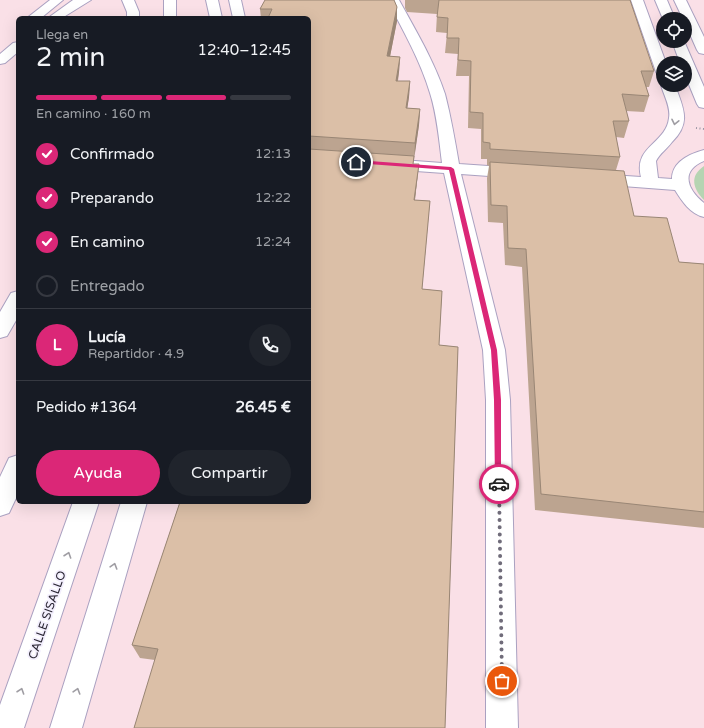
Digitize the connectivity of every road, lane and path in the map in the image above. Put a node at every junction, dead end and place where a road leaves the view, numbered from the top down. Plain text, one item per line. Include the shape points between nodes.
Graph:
1 (57, 0) edge
2 (85, 0) edge
3 (128, 0) edge
4 (170, 0) edge
5 (212, 0) edge
6 (235, 0) edge
7 (393, 0) edge
8 (637, 0) edge
9 (661, 0) edge
10 (680, 0) edge
11 (666, 12) edge
12 (36, 16) edge
13 (57, 16) edge
14 (133, 16) edge
15 (170, 16) edge
16 (216, 16) edge
17 (239, 16) edge
18 (16, 48) edge
19 (681, 48) edge
20 (704, 50) edge
21 (657, 56) edge
22 (0, 60) edge
23 (670, 92) edge
24 (704, 104) edge
25 (702, 152) edge
26 (372, 163) edge
27 (451, 169) junction
28 (530, 174) edge
29 (577, 178) edge
30 (651, 183) junction
31 (680, 185) junction
32 (704, 212) edge
33 (16, 302) edge
34 (0, 331) edge
35 (16, 469) edge
36 (85, 504) edge
37 (133, 504) edge
38 (0, 505) edge
39 (8, 728) edge
40 (66, 728) edge
41 (502, 728) edge

1 - 12 street
2 - 13 street
3 - 14 street
4 - 15 street
5 - 16 street
6 - 17 street
7 - 27 street via 432,76 443,116
8 - 21 street
9 - 11 street
10 - 20 street
18 - 22 street
19 - 24 street
23 -> 30 street via 677,118 669,137 648,162
25 - 31 street via 682,169
26 - 27 street
27 - 28 street
27 - 41 street via 494,350 498,400
29 - 30 street
30 - 31 street
31 - 32 street via 685,194
33 - 34 street
35 - 38 street
39 -> 36 street, CALLE SISALLO
40 -> 37 street

